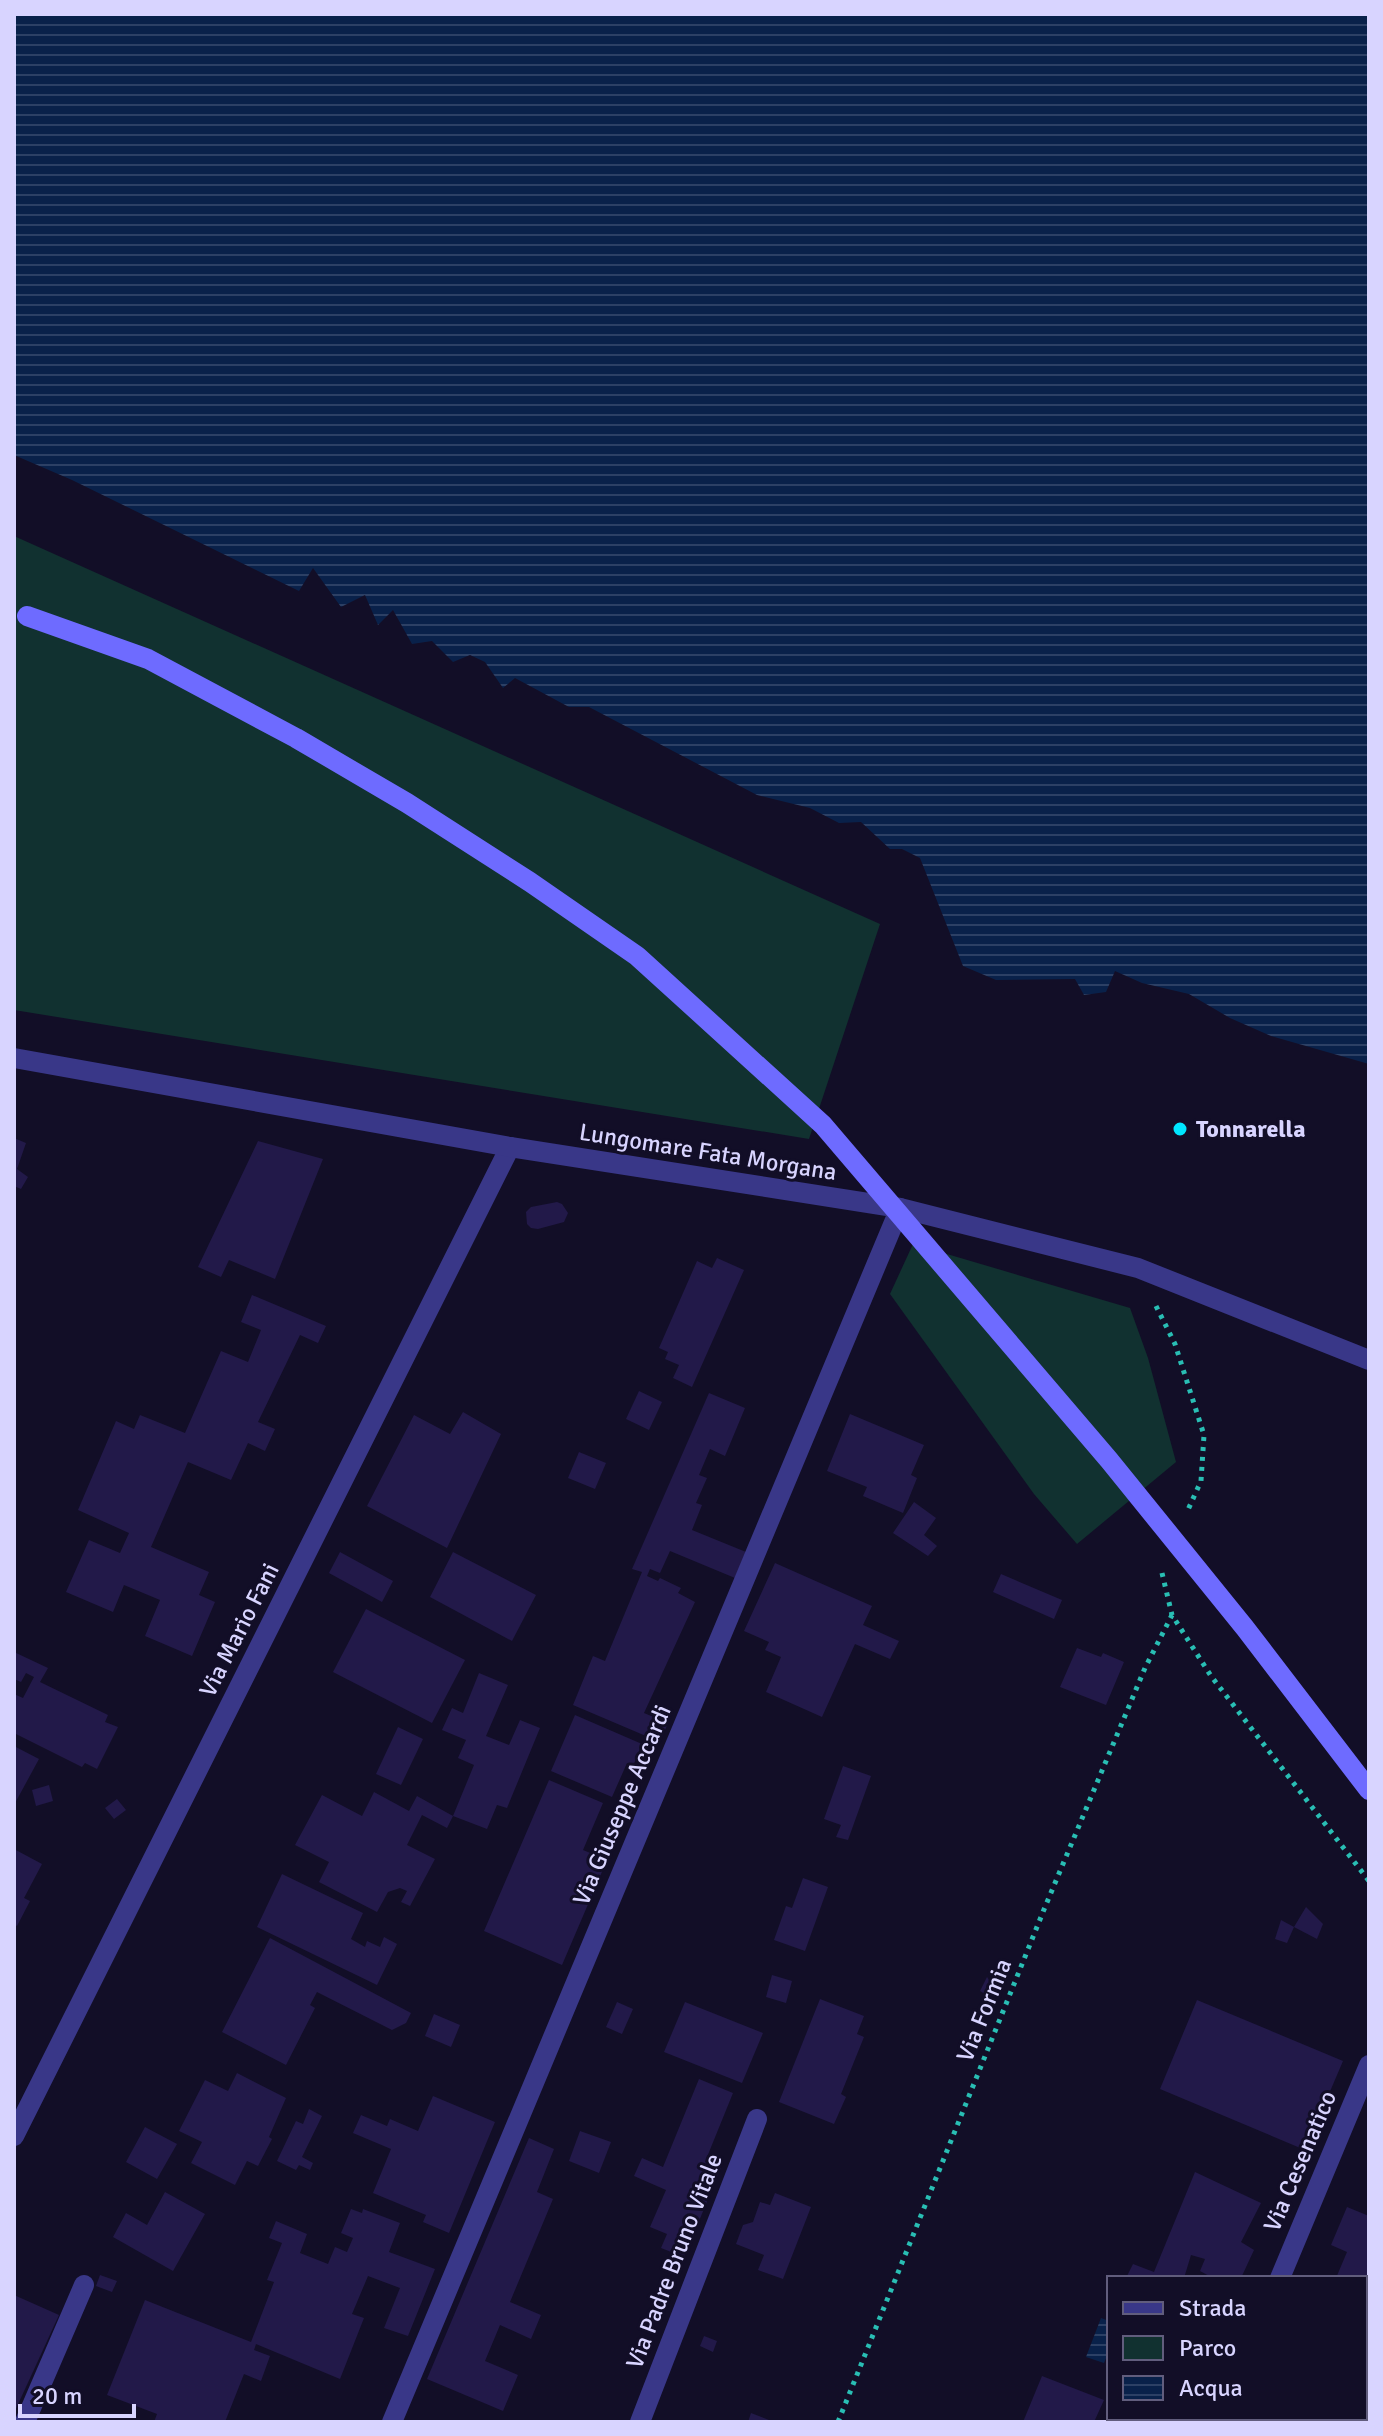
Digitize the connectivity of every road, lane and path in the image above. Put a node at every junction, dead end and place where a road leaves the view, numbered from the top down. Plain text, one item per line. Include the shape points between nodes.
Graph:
1 (27, 616) dead end
2 (16, 1058) edge
3 (510, 1147) junction
4 (900, 1208) junction
5 (1369, 1360) edge
6 (1172, 1615) dead end
7 (1369, 1790) edge
8 (1369, 2065) edge
9 (757, 2119) dead end
10 (14, 2136) edge
11 (1281, 2276) edge
12 (84, 2285) dead end
13 (25, 2422) edge
14 (392, 2422) edge
15 (640, 2422) edge
16 (838, 2422) edge

1 - 7 main road, bridge via 148,659 296,738 420,811 637,956 823,1125 1109,1460
2 - 3 street, Lungomare Fata Morgana
3 - 4 street, Lungomare Fata Morgana
3 - 10 street, Via Mario Fani
4 - 5 street, Lungomare Fata Morgana via 1138,1268
4 - 14 street, Via Giuseppe Accardi
6 - 16 path, Via Formia via 1045,1907
8 - 11 street, Via Cesenatico
9 - 15 street, Via Padre Bruno Vitale
12 - 13 street

